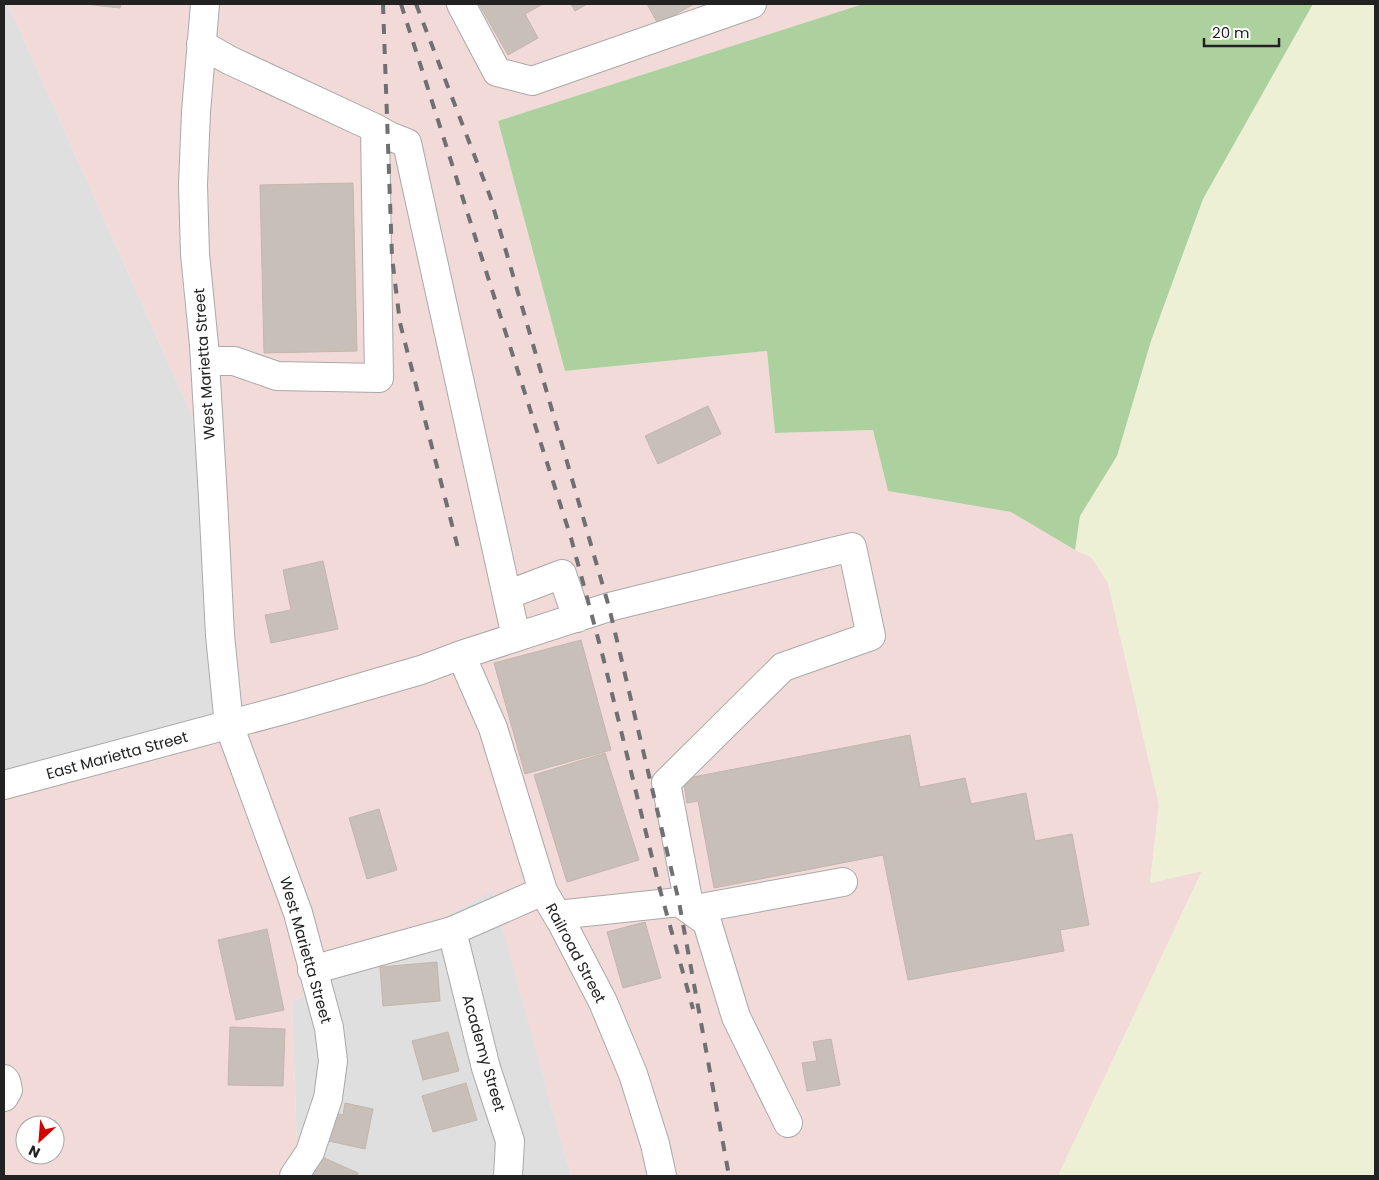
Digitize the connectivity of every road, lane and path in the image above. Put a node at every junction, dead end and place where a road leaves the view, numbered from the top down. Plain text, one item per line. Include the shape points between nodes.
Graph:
1 (205, 4) edge
2 (462, 4) edge
3 (752, 4) edge
4 (201, 44) junction
5 (375, 128) junction
6 (205, 362) junction
7 (507, 595) junction
8 (576, 618) junction
9 (516, 637) junction
10 (461, 655) junction
11 (230, 724) junction
12 (4, 784) edge
13 (844, 882) dead end
14 (543, 891) junction
15 (690, 910) junction
16 (557, 915) junction
17 (452, 931) junction
18 (312, 970) junction
19 (4, 1079) edge
20 (4, 1097) edge
21 (788, 1123) dead end
22 (294, 1176) edge
23 (508, 1176) edge
24 (662, 1176) edge

1 - 4 street, West Marietta Street
2 - 3 street via 497,72 532,81
4 - 5 street
4 - 6 street, West Marietta Street via 193,185 195,254
5 - 6 street via 379,378 277,376 234,361
5 - 7 street via 407,143
6 - 11 street, West Marietta Street via 220,635
7 - 8 street via 562,574
7 - 9 street
8 - 9 street
8 - 15 street via 852,547 870,636 783,667 666,783
9 - 10 street
10 - 11 street via 421,670
10 - 14 street, Railroad Street via 492,728
11 - 12 street, East Marietta Street
11 - 18 street, West Marietta Street via 298,914
13 - 15 street
14 - 16 street, Railroad Street
14 - 17 street
15 - 16 street via 679,902
15 - 21 street via 707,922 736,1017
16 - 24 street, Railroad Street via 603,1002 633,1074 656,1144
17 - 18 street
17 - 23 street, Academy Street via 486,1068 510,1140
18 - 22 street, West Marietta Street via 329,1028 333,1061 328,1098 310,1152
19 - 20 street via 8,1090

